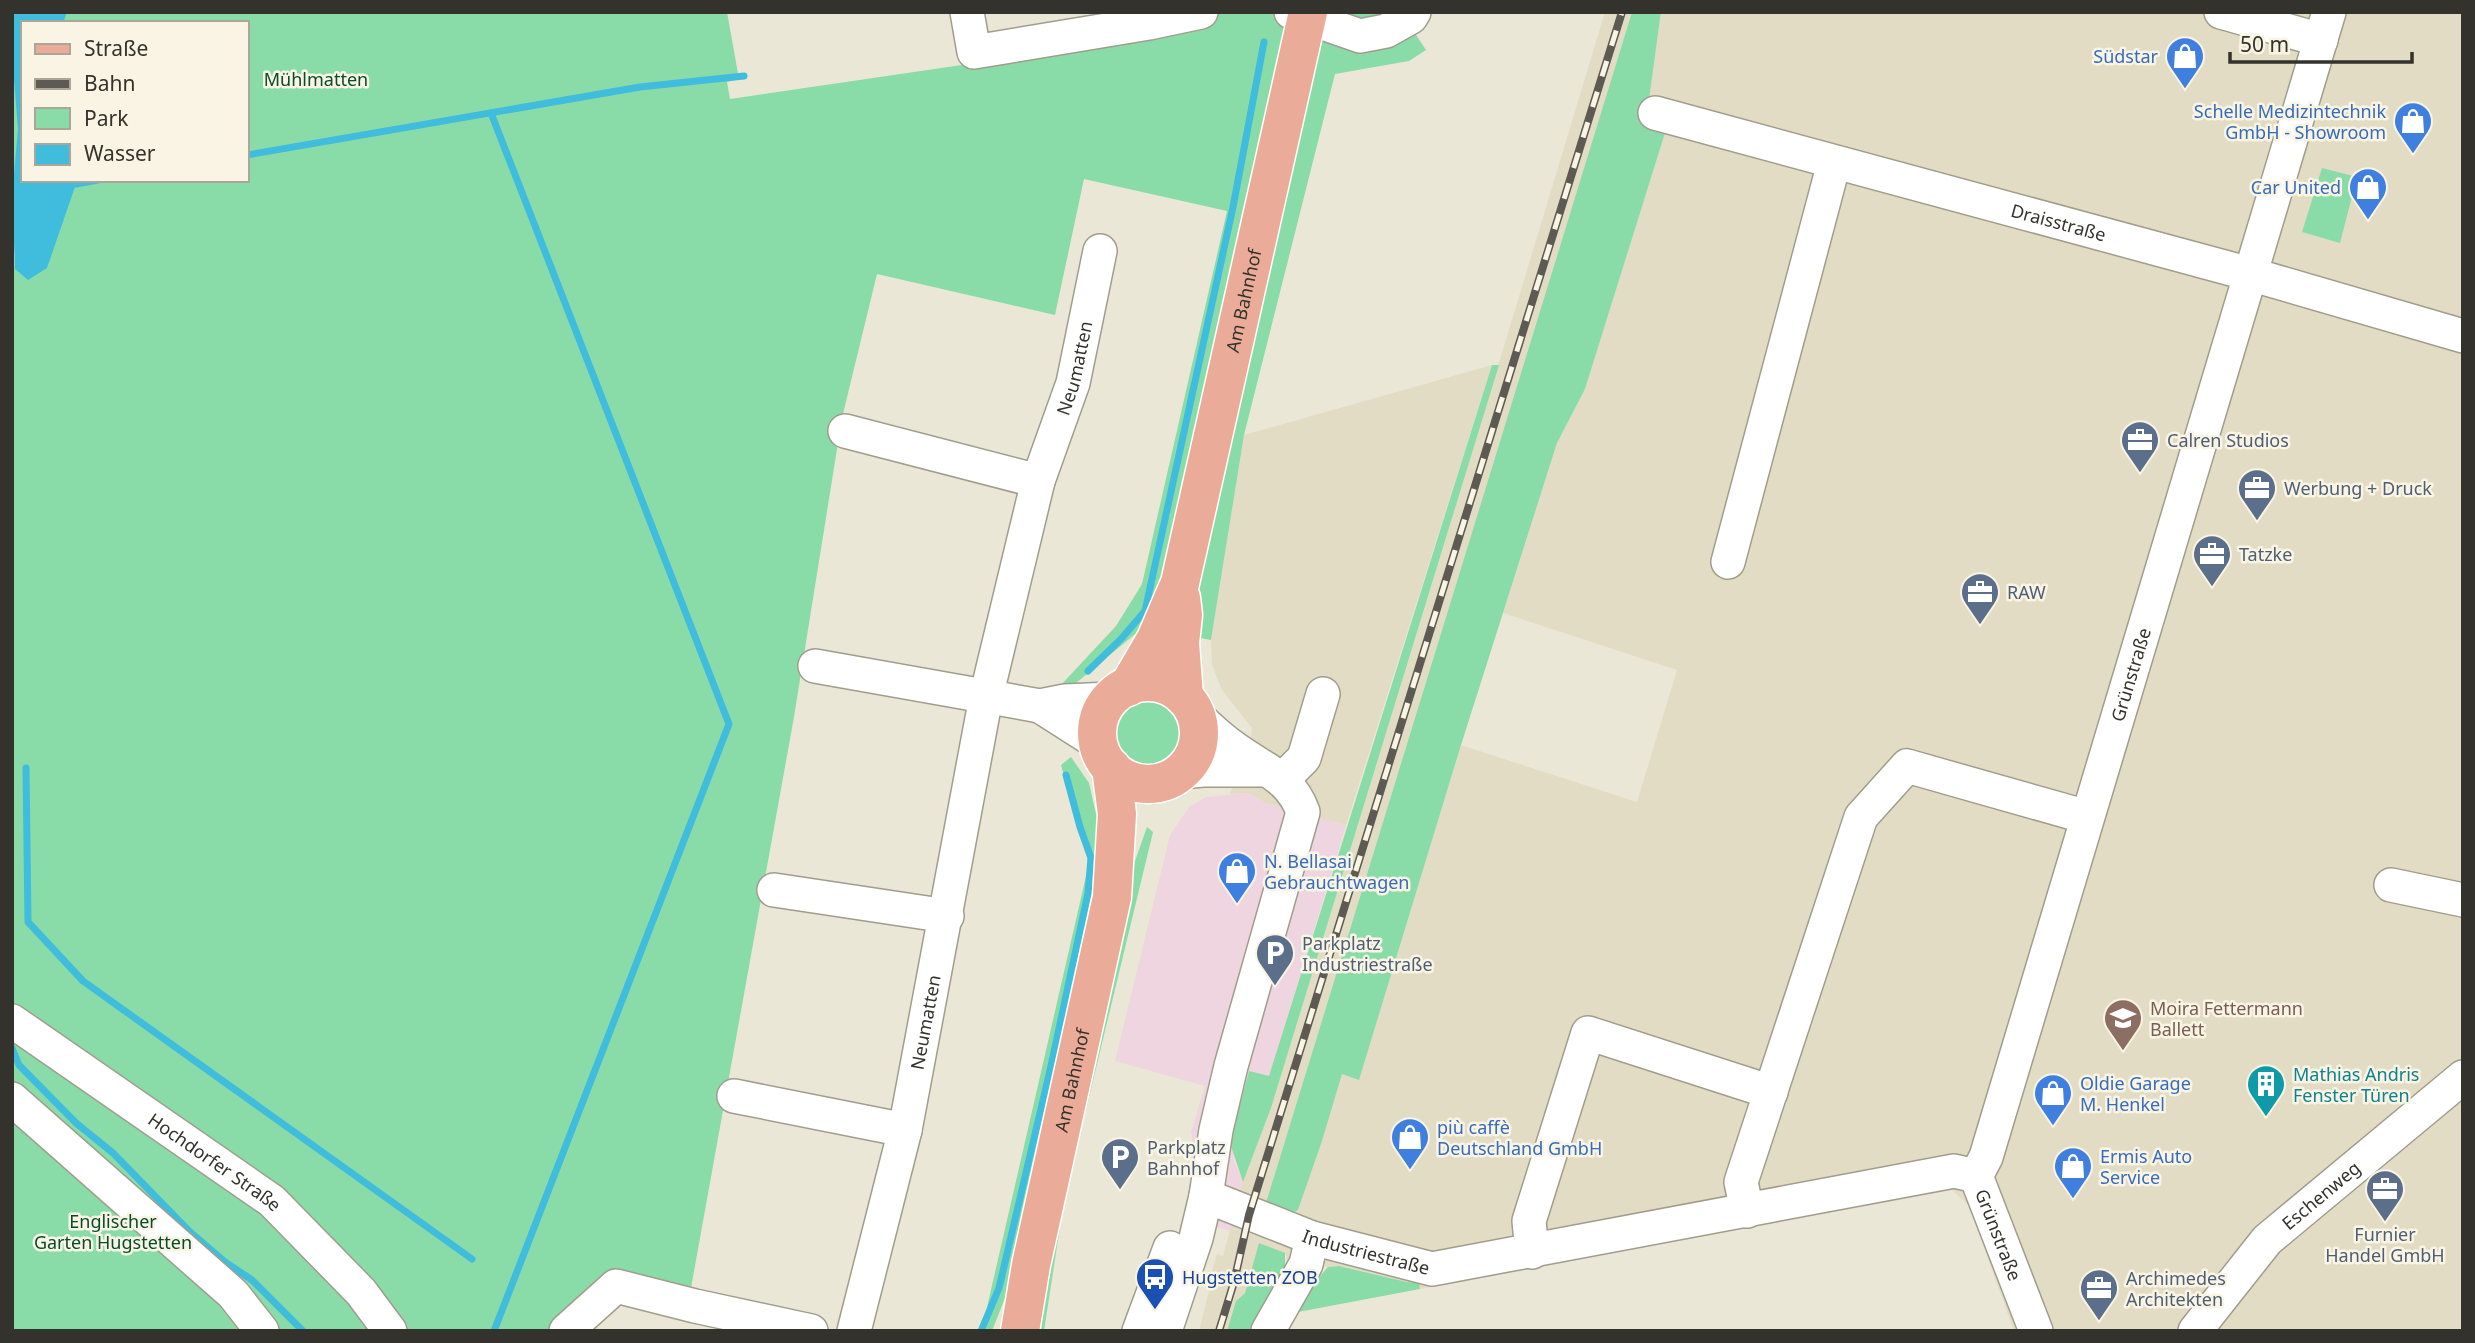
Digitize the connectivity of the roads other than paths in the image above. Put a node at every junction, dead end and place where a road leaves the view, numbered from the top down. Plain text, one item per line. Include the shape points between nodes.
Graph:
1 (967, 12) edge
2 (1200, 12) edge
3 (1414, 12) edge
4 (2221, 12) edge
5 (1302, 14) edge
6 (2325, 26) edge
7 (1655, 113) dead end
8 (1834, 163) junction
9 (1100, 251) dead end
10 (2250, 274) junction
11 (2463, 336) edge
12 (845, 431) dead end
13 (1038, 481) junction
14 (1728, 562) dead end
15 (1180, 583) junction
16 (815, 666) dead end
17 (1119, 693) junction
18 (1323, 694) dead end
19 (986, 697) junction
20 (1040, 706) junction
21 (1190, 706) junction
22 (1104, 755) junction
23 (1275, 775) junction
24 (1175, 776) junction
25 (2087, 817) junction
26 (2391, 885) dead end
27 (774, 890) dead end
28 (1112, 897) junction
29 (2463, 900) edge
30 (947, 916) junction
31 (17, 1024) edge
32 (2463, 1077) edge
33 (1771, 1092) junction
34 (734, 1096) dead end
35 (12, 1099) edge
36 (905, 1130) junction
37 (1976, 1176) junction
38 (1206, 1196) junction
39 (1746, 1211) junction
40 (1312, 1238) junction
41 (1532, 1252) junction
42 (1031, 1265) junction
43 (691, 1318) edge
44 (262, 1331) edge
45 (390, 1331) edge
46 (566, 1331) edge
47 (811, 1331) edge
48 (853, 1331) edge
49 (1004, 1331) edge
50 (1020, 1331) edge
51 (1139, 1331) edge
52 (1165, 1331) edge
53 (1268, 1331) edge
54 (2036, 1331) edge
55 (2195, 1331) edge

1 - 2 street via 974,52
3 - 5 street, Am Bahnhof via 1386,31 1360,36
4 - 6 street
5 - 15 main road, Am Bahnhof
6 - 10 street, Grünstraße
7 - 8 street, Draisstraße
8 - 10 street, Draisstraße
8 - 14 street
9 - 13 street, Neumatten via 1073,383
10 - 11 street, Draisstraße
10 - 25 street, Grünstraße
12 - 13 street
13 - 19 street, Neumatten
15 - 17 main road, Am Bahnhof via 1156,639
15 - 21 main road, Am Bahnhof via 1180,643
16 - 19 street
17 - 20 street
17 - 21 main road via 1143,682 1162,684 1176,690
17 - 22 main road, Am Bahnhof via 1103,710 1098,725
18 - 23 street via 1304,758
19 - 20 street
19 - 30 street, Neumatten
20 - 22 street
21 - 23 street via 1230,745
21 - 24 main road, Am Bahnhof via 1199,726 1198,744 1191,762
22 - 24 main road via 1126,779 1155,784
22 - 28 main road, Am Bahnhof via 1117,814
23 - 24 street via 1203,770
23 - 38 street via 1297,795 1303,812 1231,1066
24 - 28 main road, Am Bahnhof via 1142,819
25 - 33 street via 1907,766 1861,817
25 - 37 street, Grünstraße via 1986,1157
26 - 29 street
27 - 30 street
28 - 42 main road, Am Bahnhof
30 - 36 street, Neumatten
31 - 45 street, Hochdorfer Straße via 272,1201 361,1292
32 - 55 street, Eschenweg via 2267,1240
33 - 39 street via 1741,1182
33 - 41 street via 1588,1033 1529,1221
34 - 36 street
35 - 44 street via 233,1294
36 - 48 street, Neumatten
37 - 39 street, Industriestraße via 1954,1171
37 - 54 street, Grünstraße
38 - 40 street, Industriestraße
38 - 51 street via 1181,1219
38 - 52 street
39 - 41 street, Industriestraße
40 - 41 street, Industriestraße via 1432,1269
40 - 53 street via 1306,1264
42 - 49 main road, Am Bahnhof
42 - 50 main road, Am Bahnhof
43 - 46 street via 616,1286
43 - 47 street

